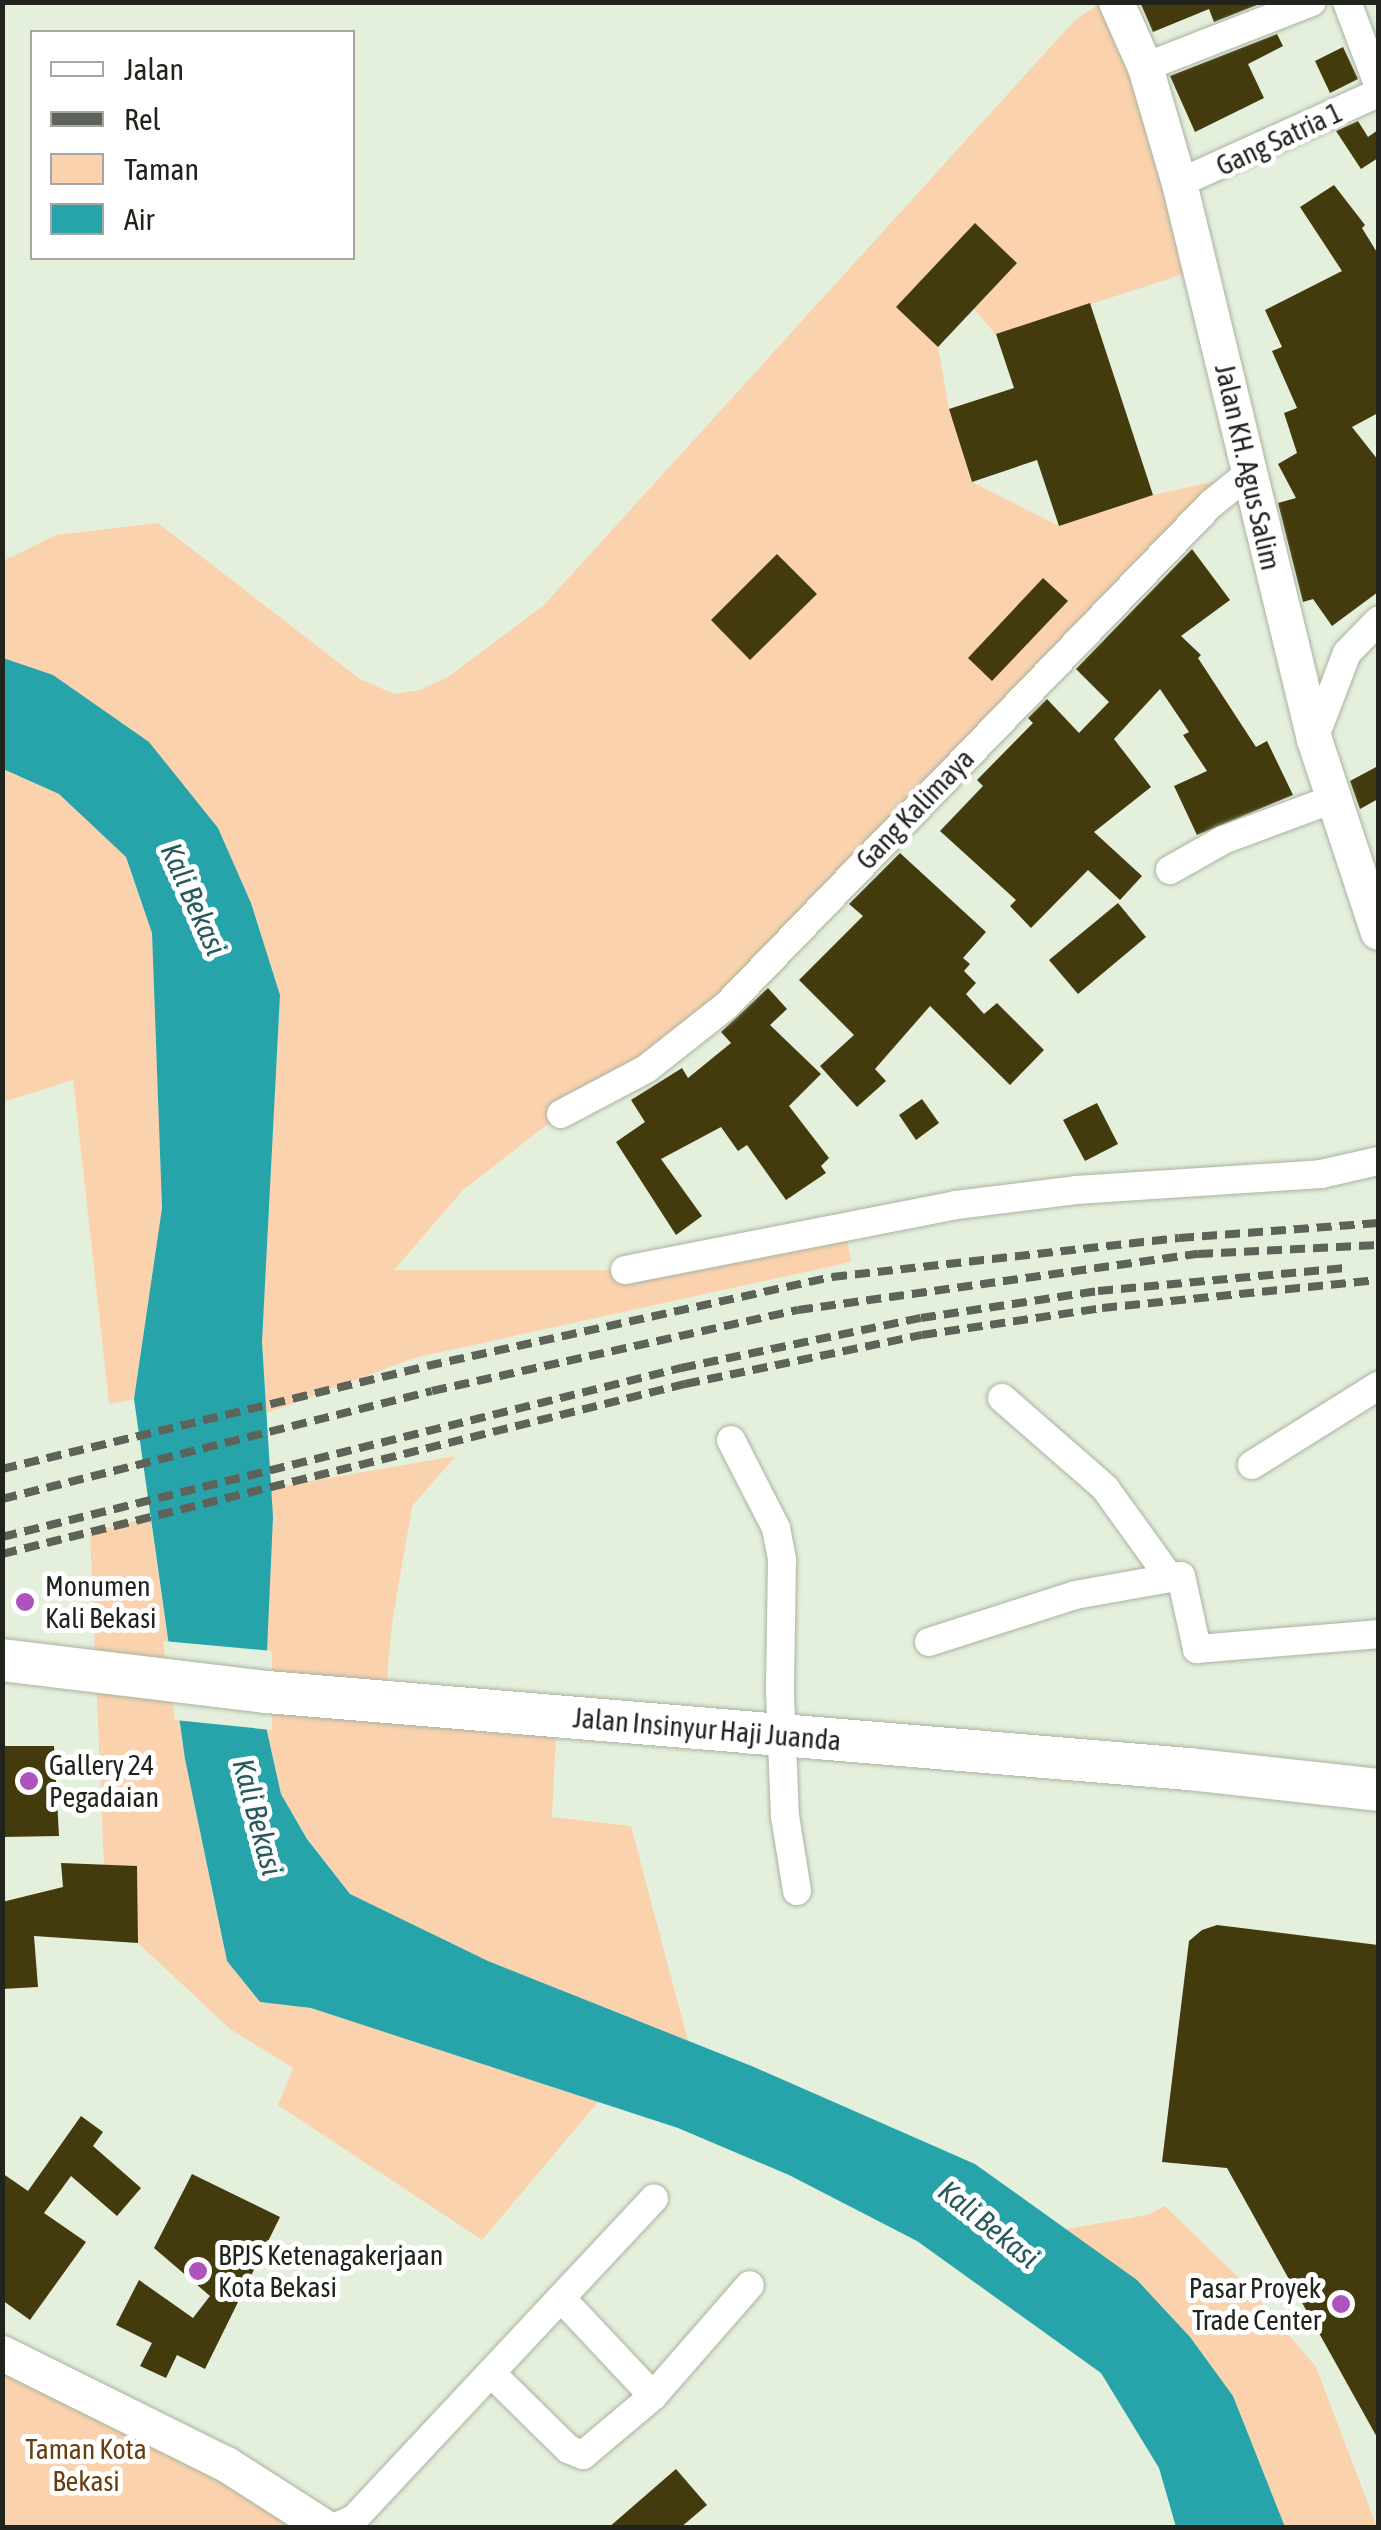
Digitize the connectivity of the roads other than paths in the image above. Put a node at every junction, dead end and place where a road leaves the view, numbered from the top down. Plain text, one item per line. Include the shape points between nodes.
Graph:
1 (1116, 2) edge
2 (1312, 2) edge
3 (1347, 2) edge
4 (1145, 67) junction
5 (1378, 84) edge
6 (1378, 93) edge
7 (1179, 183) junction
8 (1248, 474) junction
9 (1378, 621) edge
10 (1346, 652) junction
11 (1296, 660) junction
12 (1314, 739) junction
13 (1333, 799) junction
14 (1170, 870) dead end
15 (1378, 932) edge
16 (561, 1114) dead end
17 (1378, 1161) edge
18 (625, 1270) dead end
19 (1378, 1386) edge
20 (1002, 1398) dead end
21 (731, 1440) dead end
22 (1252, 1466) dead end
23 (1170, 1578) junction
24 (1378, 1634) edge
25 (929, 1642) dead end
26 (13, 1664) edge
27 (782, 1735) junction
28 (1378, 1790) edge
29 (797, 1890) dead end
30 (654, 2198) dead end
31 (750, 2285) dead end
32 (560, 2298) junction
33 (2, 2353) edge
34 (491, 2372) junction
35 (653, 2396) junction
36 (330, 2528) edge

1 - 4 street, Jalan KH. Agus Salim
2 - 4 street
3 - 5 street
4 - 7 street, Jalan KH. Agus Salim
6 - 7 street, Gang Satria 1
7 - 8 street, Jalan KH. Agus Salim
8 - 11 street, Jalan KH. Agus Salim
8 - 16 street, Gang Kalimaya via 727,1006 646,1069
9 - 10 street
10 - 11 street via 1321,663
10 - 12 street
11 - 12 street, Jalan KH. Agus Salim
12 - 13 street, Jalan KH. Agus Salim
13 - 14 street via 1222,840
13 - 15 street, Jalan KH. Agus Salim
17 - 18 street via 1321,1174 956,1205
19 - 22 street
20 - 23 street via 1105,1488
21 - 27 street via 766,1503 779,1544
23 - 24 street via 1182,1576 1197,1649
23 - 25 street via 1076,1595
26 - 27 main road, Jalan Insinyur Haji Juanda
27 - 28 main road, Jalan Insinyur Haji Juanda
27 - 29 street via 784,1816
30 - 32 street
31 - 35 street
32 - 34 street
32 - 35 street
33 - 36 street via 226,2464
34 - 35 street via 583,2455
34 - 36 street via 354,2520

